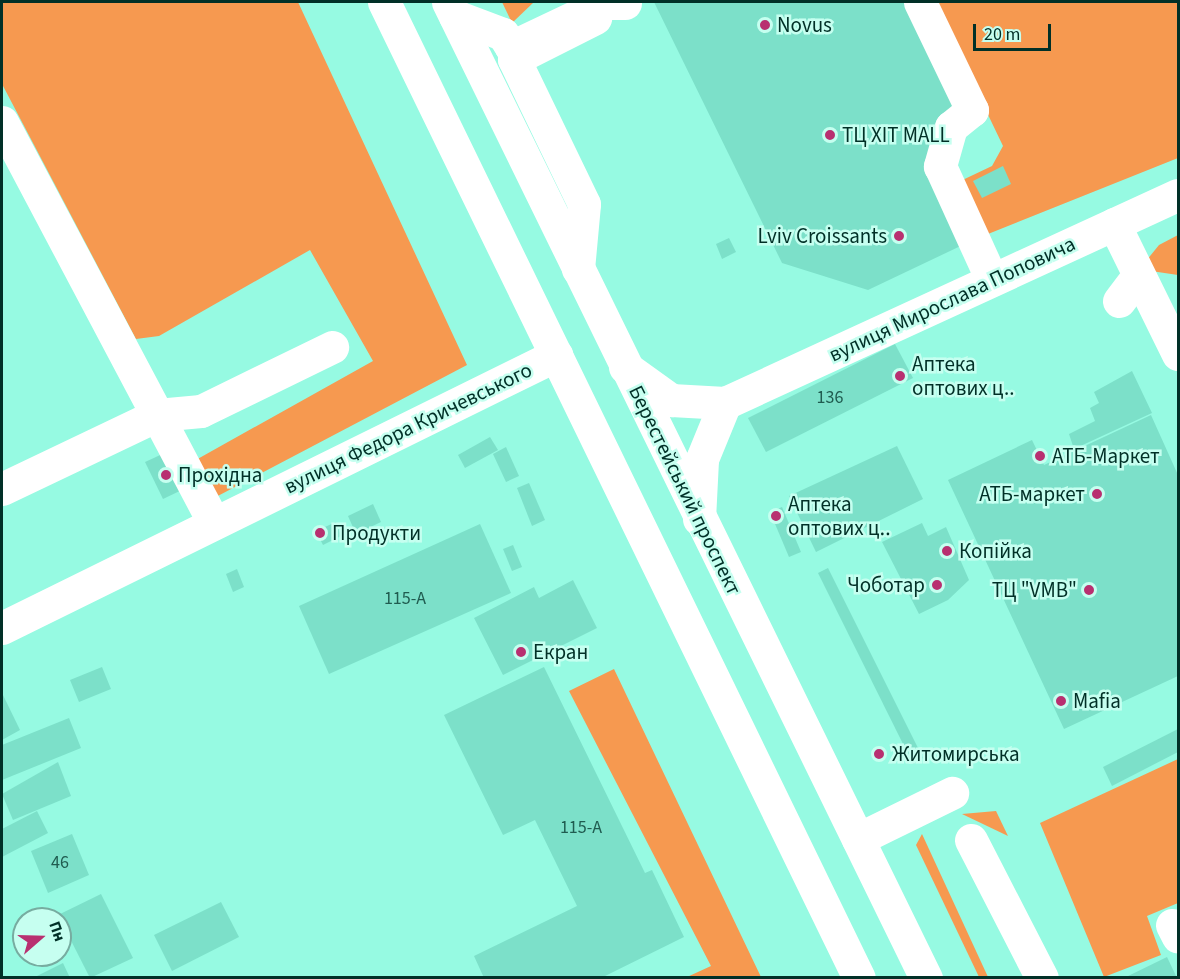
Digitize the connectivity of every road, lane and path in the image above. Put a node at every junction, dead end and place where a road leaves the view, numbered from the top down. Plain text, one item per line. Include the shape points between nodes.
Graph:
1 (384, 2) edge
2 (920, 2) edge
3 (452, 9) edge
4 (593, 13) edge
5 (5, 136) edge
6 (1179, 195) edge
7 (1114, 225) junction
8 (578, 269) junction
9 (992, 280) junction
10 (332, 347) dead end
11 (1179, 354) edge
12 (556, 355) junction
13 (625, 367) junction
14 (725, 403) junction
15 (157, 415) junction
16 (2, 489) edge
17 (699, 519) junction
18 (214, 523) junction
19 (2, 628) edge
20 (952, 793) dead end
21 (858, 839) junction
22 (971, 840) dead end
23 (859, 978) edge
24 (926, 978) edge
25 (1042, 978) edge

1 - 12 main road
2 - 9 main road via 972,110 951,127 940,166
3 - 4 main road via 503,34 510,47
3 - 8 main road, Берестейський проспект
4 - 8 main road via 514,59 584,204
5 - 15 main road
6 - 7 main road, вулиця Мирослава Поповича
7 - 9 main road, вулиця Мирослава Поповича
7 - 11 main road via 1129,288
8 - 13 main road, Берестейський проспект
9 - 14 main road, вулиця Мирослава Поповича via 773,365
10 - 15 main road via 201,411
12 - 18 main road, вулиця Федора Кричевського
12 - 23 main road
13 - 14 main road, вулиця Мирослава Поповича via 671,400
13 - 17 main road, Берестейський проспект
14 - 17 main road via 702,459
15 - 16 main road
15 - 18 main road
17 - 21 main road, Берестейський проспект
18 - 19 main road, вулиця Федора Кричевського
20 - 21 main road
21 - 24 main road, Берестейський проспект
22 - 25 main road

